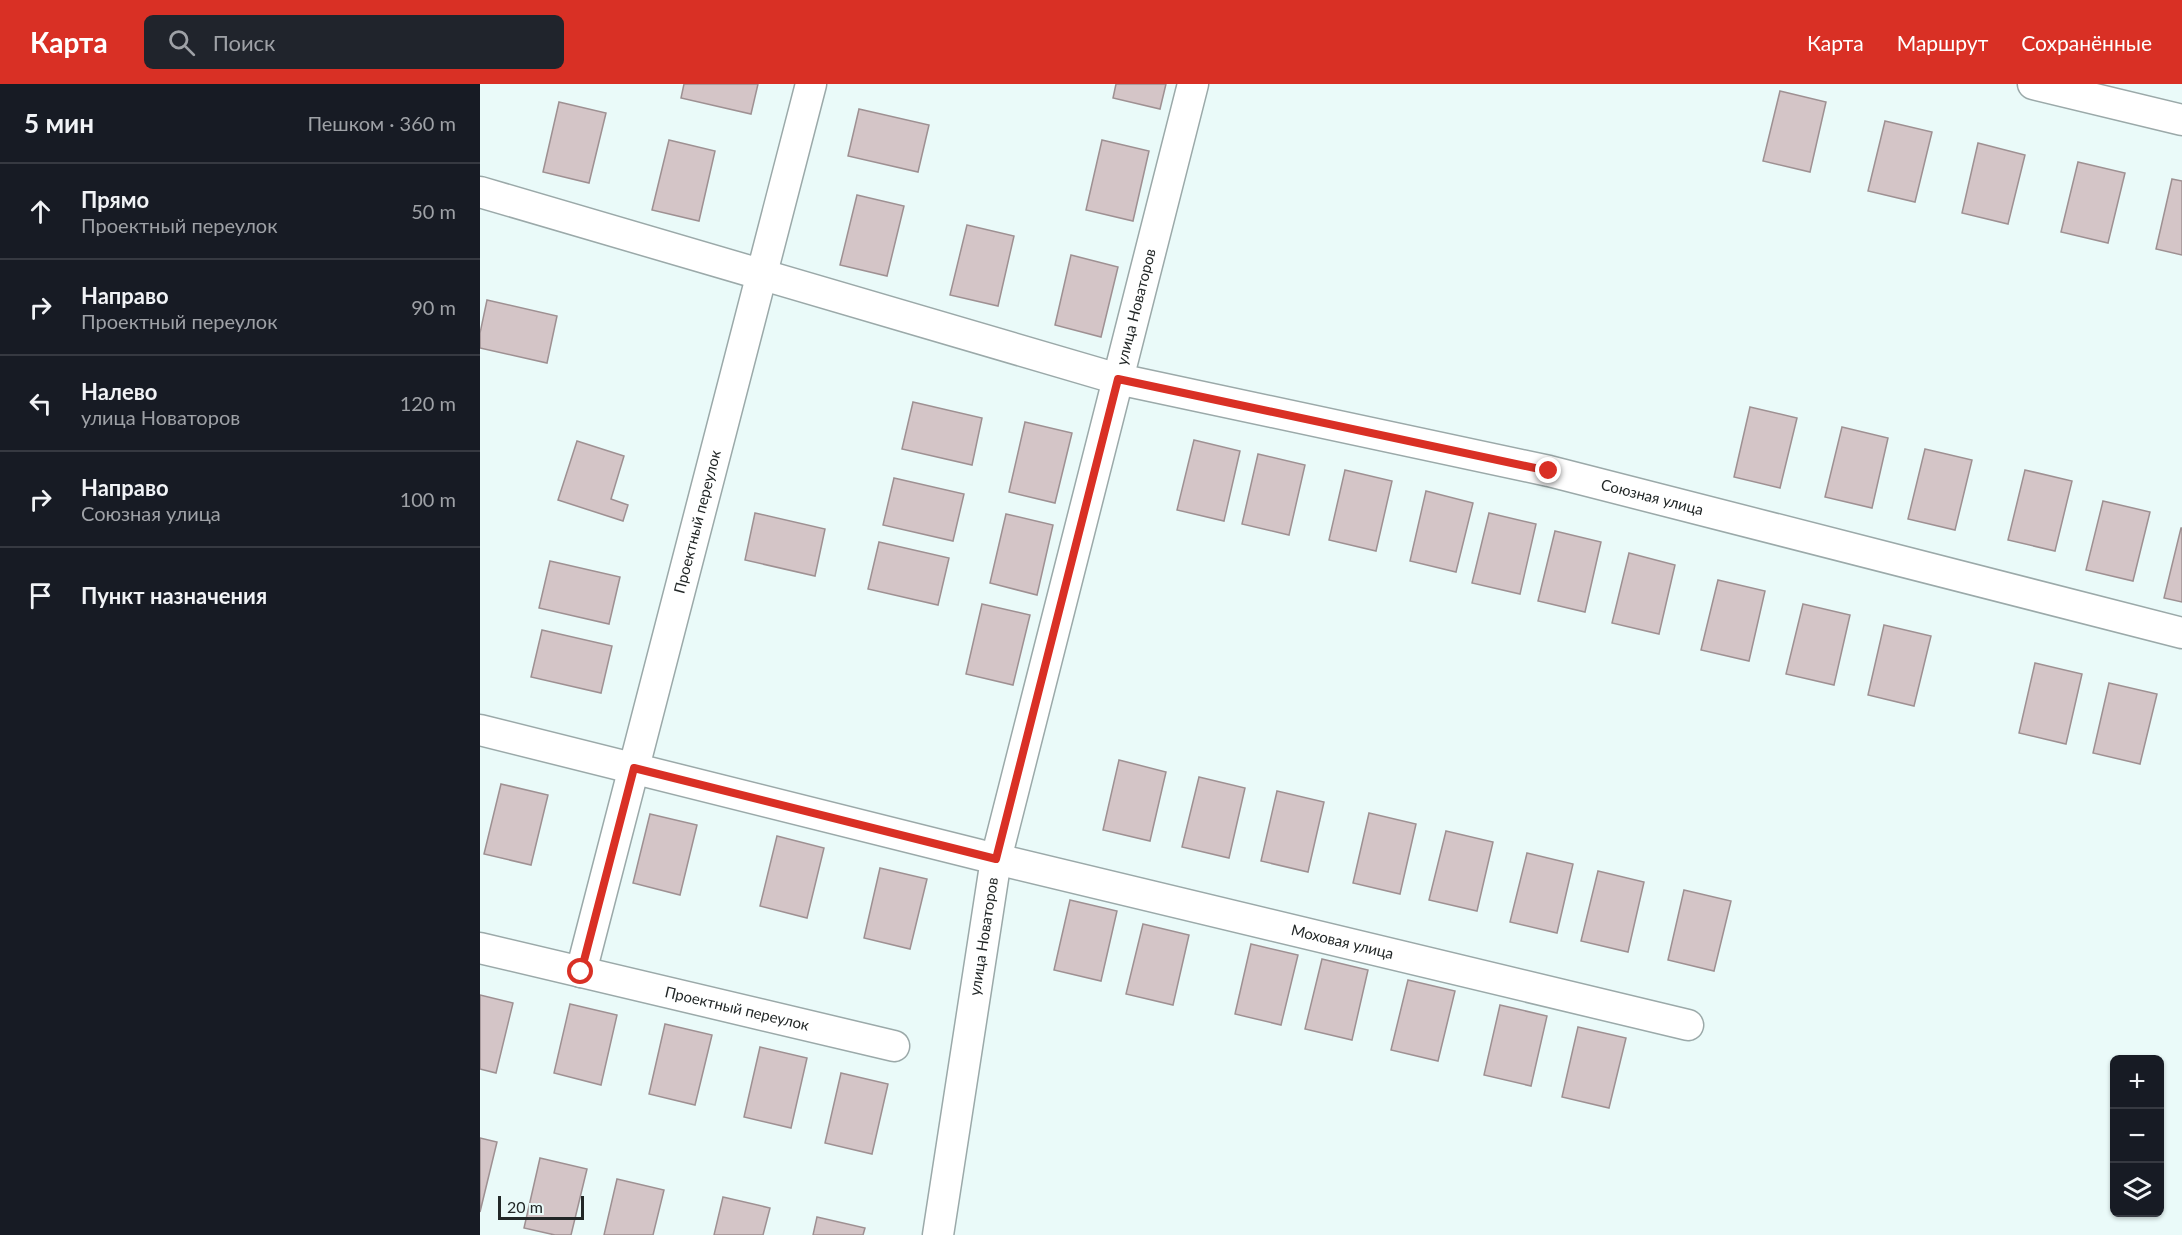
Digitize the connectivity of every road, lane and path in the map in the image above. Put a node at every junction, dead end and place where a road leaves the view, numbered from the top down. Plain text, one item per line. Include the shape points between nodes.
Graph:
1 (811, 84) edge
2 (1192, 84) edge
3 (2033, 84) edge
4 (2182, 120) edge
5 (480, 192) edge
6 (762, 275) junction
7 (1118, 379) junction
8 (2182, 633) edge
9 (480, 730) edge
10 (634, 768) junction
11 (996, 859) junction
12 (480, 948) edge
13 (581, 972) junction
14 (1688, 1025) dead end
15 (894, 1046) dead end
16 (938, 1235) edge

1 - 6 street, Проектный переулок
2 - 7 street, улица Новаторов
3 - 4 street
5 - 6 street
6 - 7 street
6 - 10 street, Проектный переулок
7 - 8 street, Союзная улица via 1549,471
7 - 11 street, улица Новаторов
9 - 10 street
10 - 11 street
10 - 13 street, Проектный переулок
11 - 14 street, Моховая улица
11 - 16 street, улица Новаторов
12 - 13 street, Проектный переулок
13 - 15 street, Проектный переулок

